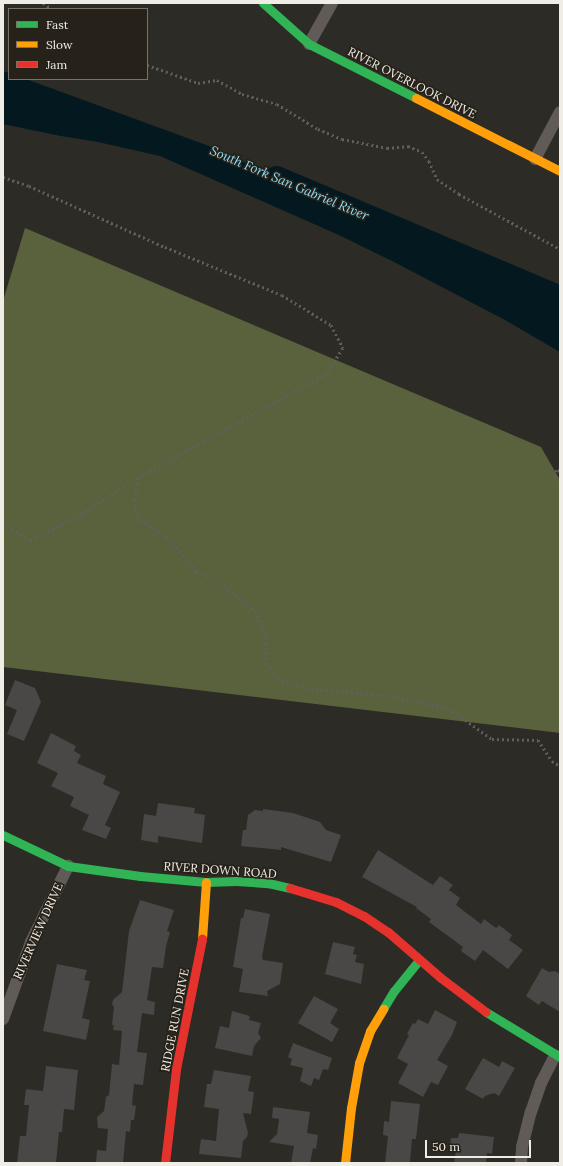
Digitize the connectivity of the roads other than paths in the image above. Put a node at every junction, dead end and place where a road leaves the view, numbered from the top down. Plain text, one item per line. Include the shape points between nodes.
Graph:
1 (263, 3) edge
2 (332, 3) edge
3 (309, 44) junction
4 (560, 112) edge
5 (535, 159) junction
6 (560, 171) edge
7 (3, 835) edge
8 (68, 866) junction
9 (206, 882) junction
10 (419, 960) junction
11 (3, 1019) edge
12 (558, 1056) edge
13 (165, 1163) edge
14 (345, 1163) edge
15 (521, 1163) edge

1 - 3 street, RIVER OVERLOOK DRIVE
2 - 3 street
3 - 5 street, RIVER OVERLOOK DRIVE
4 - 5 street
5 - 6 street, RIVER OVERLOOK DRIVE
7 - 8 street, RIVER DOWN ROAD
8 - 9 street, RIVER DOWN ROAD via 127,875
8 - 11 street, RIVERVIEW DRIVE via 31,942
9 - 10 street, RIVER DOWN ROAD via 268,884 303,891 336,902 388,932
9 - 13 street, RIDGE RUN DRIVE via 201,949 176,1069
10 - 12 street, RIVER DOWN ROAD via 487,1013
10 - 14 street via 394,991 370,1031 359,1063
12 - 15 street via 541,1083 522,1147

